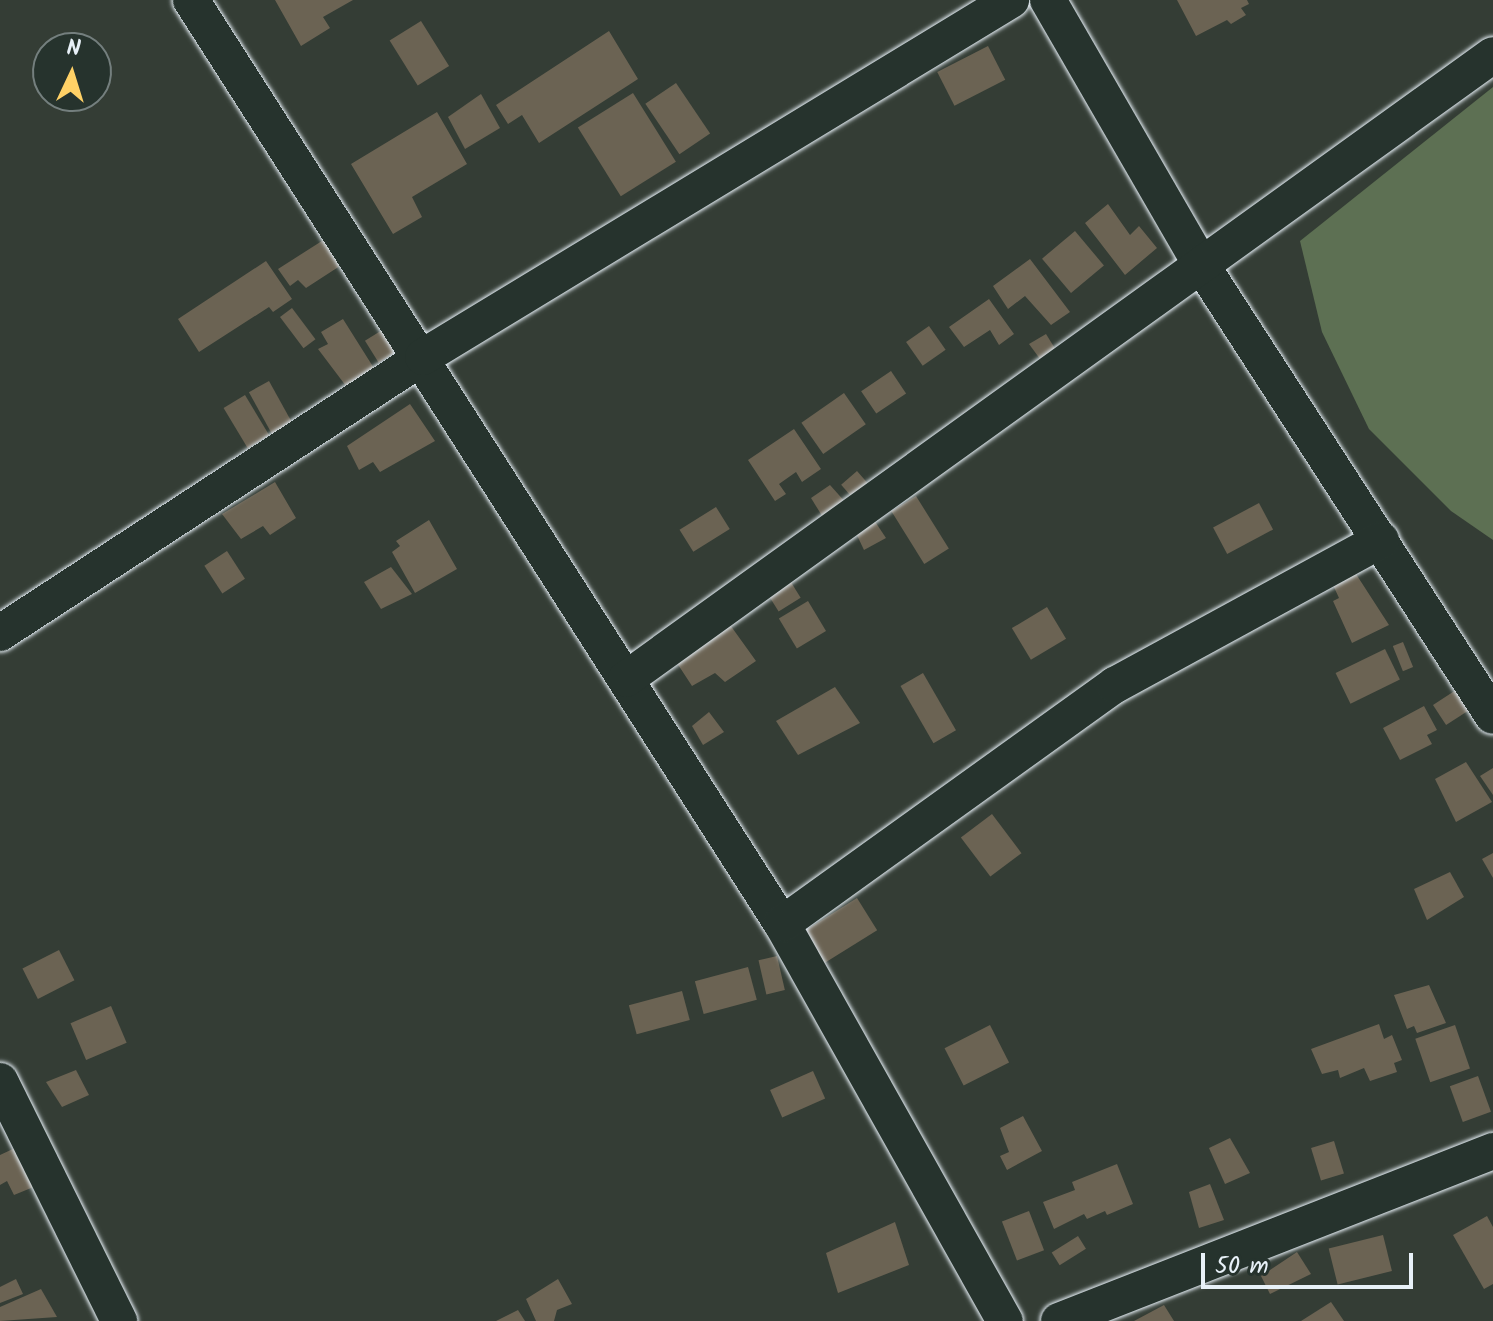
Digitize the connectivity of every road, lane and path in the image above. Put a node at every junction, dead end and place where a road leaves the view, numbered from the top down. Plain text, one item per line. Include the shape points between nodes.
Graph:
1 (191, 0) edge
2 (1011, 0) edge
3 (1048, 0) edge
4 (1493, 55) edge
5 (1200, 263) junction
6 (423, 357) junction
7 (1381, 540) junction
8 (0, 633) edge
9 (626, 679) junction
10 (1493, 716) edge
11 (782, 924) junction
12 (0, 1081) edge
13 (1493, 1151) edge
14 (119, 1321) edge
15 (1005, 1321) edge
16 (1059, 1321) edge

1 - 6 street
2 - 6 street
3 - 5 street
4 - 5 street
5 - 7 street
5 - 9 street
6 - 8 street
6 - 9 street
7 - 10 street
7 - 11 street via 1115,685
9 - 11 street
11 - 15 street
12 - 14 street
13 - 16 street

